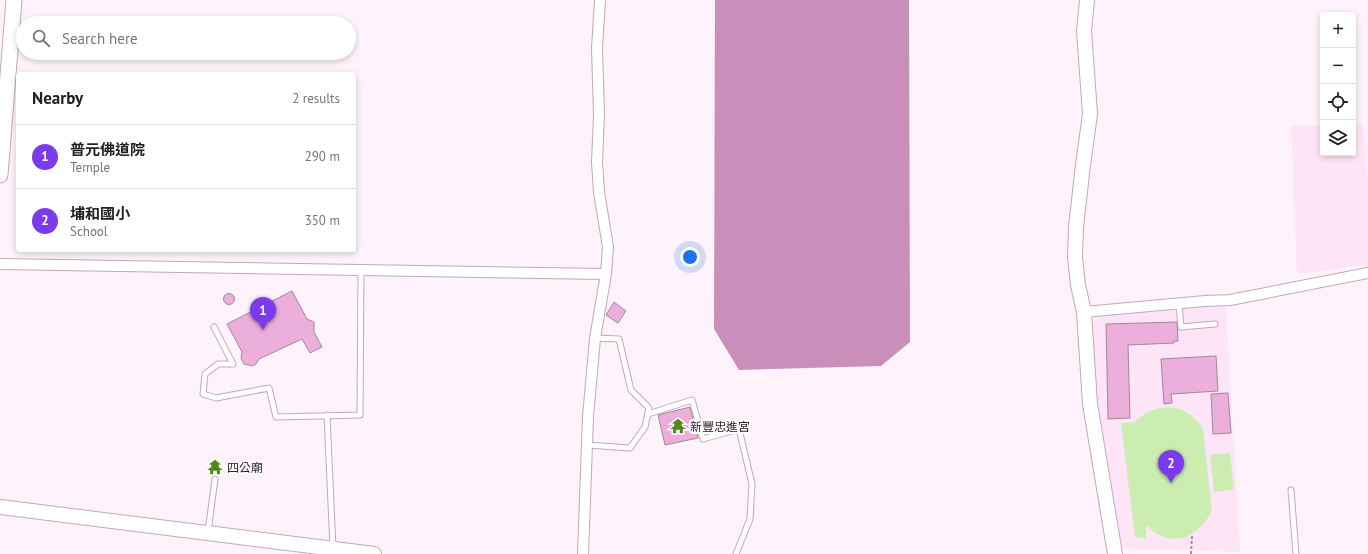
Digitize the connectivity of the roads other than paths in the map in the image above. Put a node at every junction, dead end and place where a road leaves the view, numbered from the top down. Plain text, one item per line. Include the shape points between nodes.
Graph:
1 (14, 0) edge
2 (600, 0) edge
3 (1087, 0) edge
4 (0, 175) edge
5 (0, 264) edge
6 (361, 270) junction
7 (1368, 273) edge
8 (606, 274) junction
9 (1179, 303) junction
10 (1084, 312) junction
11 (1215, 324) dead end
12 (214, 327) dead end
13 (595, 338) junction
14 (648, 414) junction
15 (327, 415) junction
16 (587, 445) junction
17 (215, 479) dead end
18 (1291, 490) dead end
19 (0, 507) edge
20 (208, 533) junction
21 (334, 549) junction
22 (374, 554) edge
23 (583, 554) edge
24 (736, 554) edge
25 (1115, 554) edge
26 (1296, 554) edge

1 - 4 main road
2 - 8 street via 597,48 597,162 608,247
3 - 10 street via 1084,31 1090,114 1076,227 1075,257
5 - 6 street
6 - 8 street
6 - 15 lane via 360,415
7 - 9 street via 1230,300
8 - 13 street
9 - 10 street
9 - 11 lane via 1181,327
10 - 25 street via 1090,404
12 - 15 lane via 233,364 218,364 205,374 204,394 216,398 270,388 276,417
13 - 14 lane via 619,340 632,390 649,408
13 - 16 street
14 - 16 lane via 645,427 630,448
14 - 24 lane via 692,400 703,439 739,429 752,484 750,519
15 - 21 lane
16 - 23 street
17 - 20 lane
18 - 26 lane
19 - 20 street
20 - 21 street
21 - 22 street

